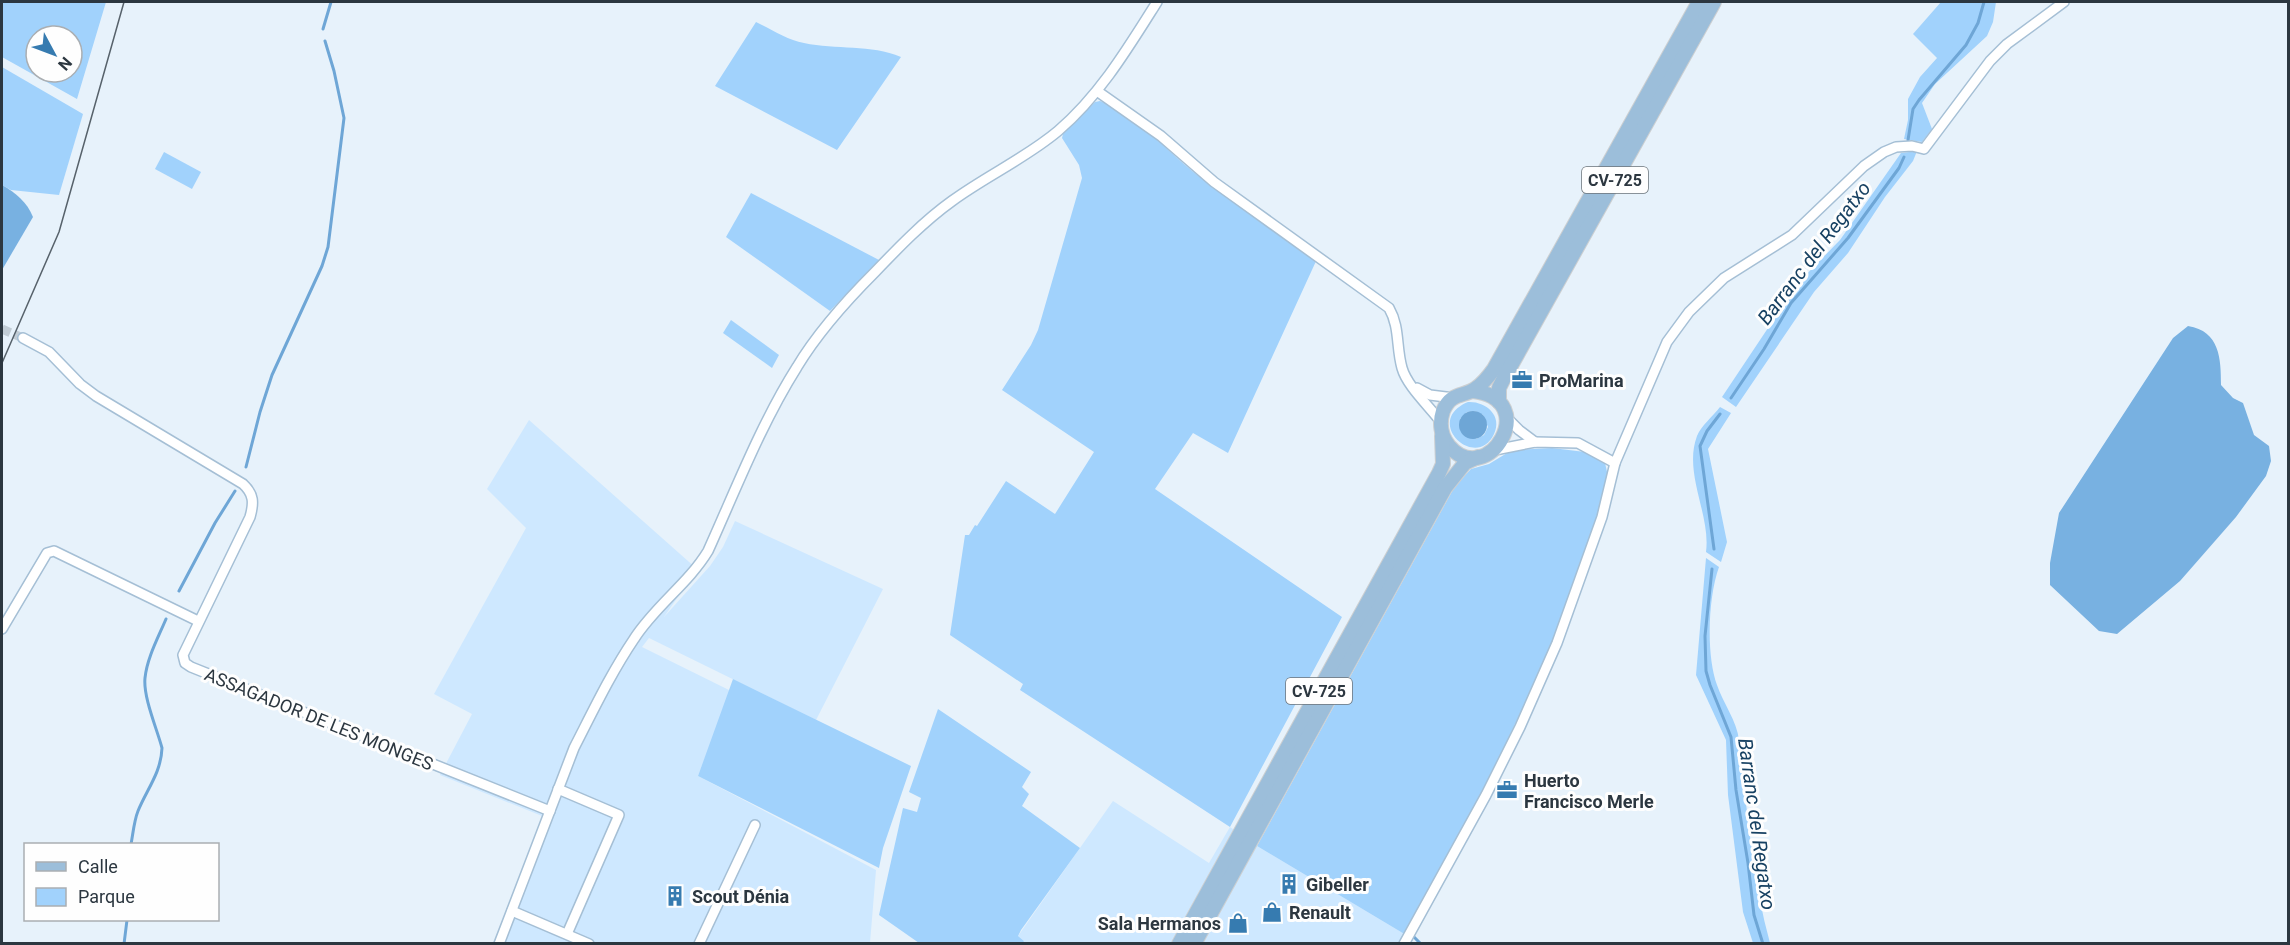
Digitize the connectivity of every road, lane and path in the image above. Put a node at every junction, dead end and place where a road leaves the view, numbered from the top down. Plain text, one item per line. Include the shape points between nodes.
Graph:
1 (1156, 2) edge
2 (1700, 2) edge
3 (1714, 2) edge
4 (2064, 2) edge
5 (1097, 91) junction
6 (23, 338) tunnel mouth
7 (1410, 384) junction
8 (1473, 391) junction
9 (1454, 398) junction
10 (1499, 402) junction
11 (1506, 417) junction
12 (1442, 428) junction
13 (1535, 442) junction
14 (1495, 450) junction
15 (1478, 457) junction
16 (1616, 463) junction
17 (198, 621) junction
18 (2, 629) edge
19 (558, 789) junction
20 (550, 811) junction
21 (755, 825) dead end
22 (512, 911) junction
23 (567, 934) junction
24 (499, 944) edge
25 (589, 944) edge
26 (699, 944) edge
27 (1179, 944) edge
28 (1194, 944) edge
29 (1404, 944) edge

1 - 5 street
2 - 8 main road, CV-725 via 1494,369
3 - 10 main road, CV-725 via 1504,378
4 - 16 street via 1994,56 1924,149 1901,145 1877,157 1792,235 1724,278 1689,312 1667,342
5 - 7 street via 1161,136 1218,185 1389,308 1396,325 1402,368
5 - 19 street via 1056,132 951,202 874,272 832,317 784,390 708,551 634,638 574,748
6 - 17 street, ASSAGADOR DE LES MONGES via 49,352 90,391 243,484 250,492 254,500 250,517
7 - 9 street via 1430,395
7 - 12 street
8 - 9 main road, CV-725
8 - 10 main road
9 - 12 main road via 1447,404
10 - 11 main road
11 - 13 street
11 - 14 main road via 1505,435
12 - 15 main road via 1452,449
12 - 27 main road, CV-725 via 1443,464 1439,473
13 - 14 street
13 - 16 street via 1578,443
14 - 15 main road, CV-725
15 - 28 main road, CV-725 via 1465,463 1445,488
16 - 29 street via 1602,517 1557,643 1520,727
17 - 18 street via 54,551 47,553
17 - 20 street, ASSAGADOR DE LES MONGES via 183,655 191,668
19 - 20 street
19 - 23 street via 619,815
20 - 22 street
21 - 26 street
22 - 23 street
22 - 24 street
23 - 25 street

